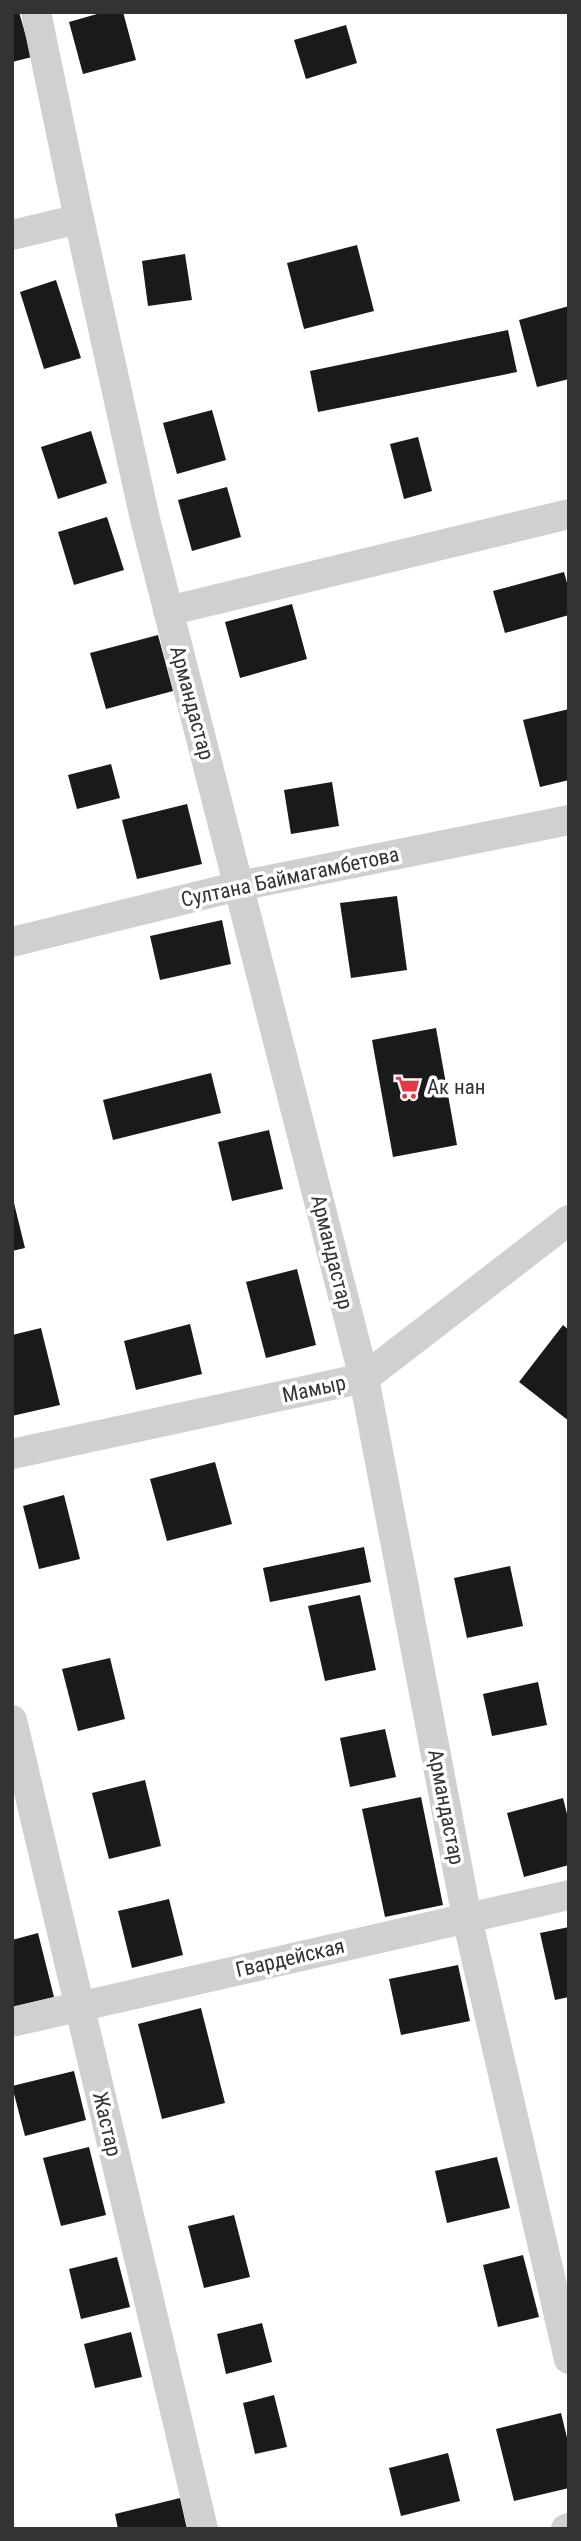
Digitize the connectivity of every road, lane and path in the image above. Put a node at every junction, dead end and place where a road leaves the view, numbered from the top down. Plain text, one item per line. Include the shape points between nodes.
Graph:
1 (36, 12) edge
2 (79, 219) junction
3 (12, 234) edge
4 (569, 514) edge
5 (168, 611) junction
6 (569, 820) edge
7 (239, 886) junction
8 (12, 942) edge
9 (569, 1220) edge
10 (364, 1378) junction
11 (12, 1454) edge
12 (12, 1720) edge
13 (569, 1895) edge
14 (467, 1918) junction
15 (79, 2007) junction
16 (12, 2022) edge
17 (569, 2360) edge
18 (203, 2529) edge

1 - 2 street, Армандастар
2 - 3 street
2 - 5 street, Армандастар
4 - 5 street
5 - 7 street, Армандастар
6 - 7 street, Султана Баймагамбетова
7 - 8 street, Султана Баймагамбетова
7 - 10 street, Армандастар
9 - 10 street, Мамыр
10 - 11 street, Мамыр
10 - 14 street, Армандастар
12 - 15 street, Жастар
13 - 14 street, Гвардейская
14 - 15 street, Гвардейская
14 - 17 street, Армандастар
15 - 16 street, Гвардейская
15 - 18 street, Жастар

